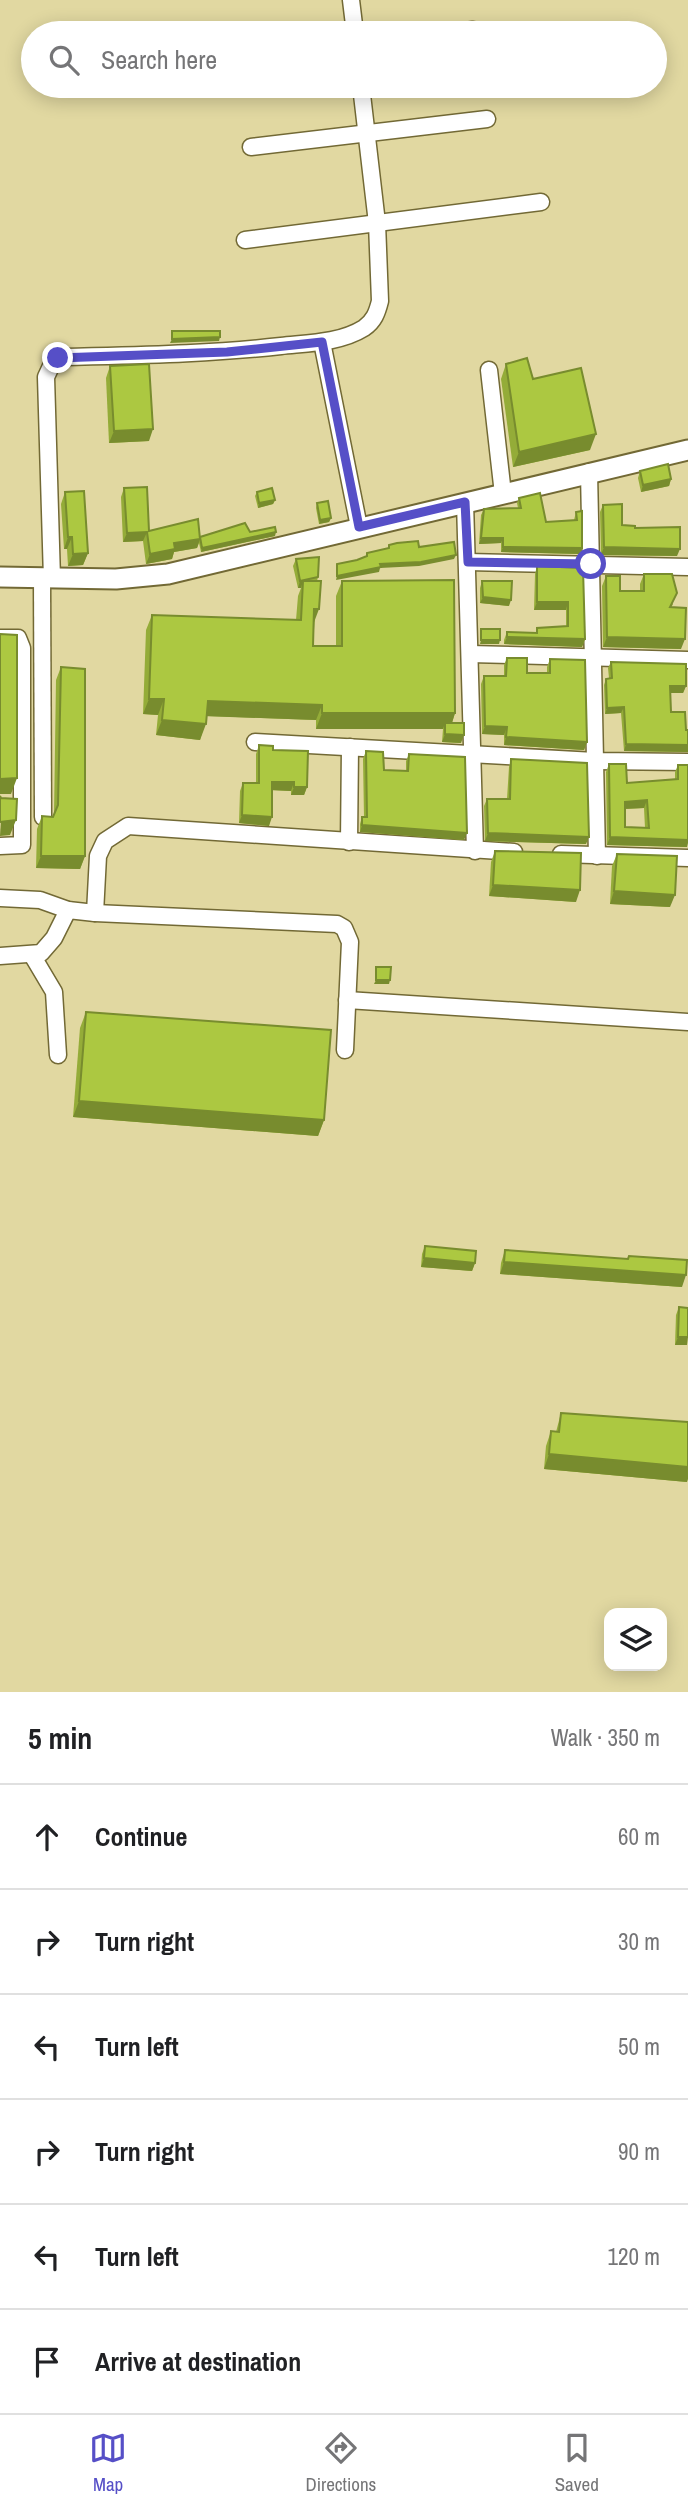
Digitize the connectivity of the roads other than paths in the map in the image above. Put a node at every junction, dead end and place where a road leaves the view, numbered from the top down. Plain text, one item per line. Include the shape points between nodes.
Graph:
1 (351, 0) edge
2 (354, 21) edge
3 (363, 98) edge
4 (487, 119) dead end
5 (367, 133) junction
6 (251, 147) dead end
7 (541, 202) dead end
8 (377, 223) junction
9 (245, 240) dead end
10 (322, 342) junction
11 (489, 370) dead end
12 (688, 450) edge
13 (589, 472) junction
14 (503, 494) junction
15 (465, 502) junction
16 (359, 527) junction
17 (468, 562) junction
18 (591, 564) junction
19 (688, 567) edge
20 (0, 577) edge
21 (47, 579) junction
22 (0, 638) edge
23 (470, 654) junction
24 (594, 658) junction
25 (688, 660) edge
26 (255, 742) dead end
27 (350, 747) junction
28 (472, 754) junction
29 (595, 761) junction
30 (688, 762) edge
31 (0, 804) edge
32 (24, 804) junction
33 (43, 817) edge
34 (349, 842) junction
35 (0, 846) edge
36 (475, 851) junction
37 (597, 856) junction
38 (688, 858) edge
39 (0, 898) edge
40 (68, 910) junction
41 (95, 913) junction
42 (32, 955) junction
43 (0, 956) edge
44 (347, 1000) junction
45 (688, 1022) edge
46 (345, 1050) dead end
47 (58, 1055) dead end

1 - 2 street
3 - 5 street
4 - 5 street
5 - 6 street
5 - 8 street
7 - 8 street
8 - 9 street
8 - 10 street via 377,314 351,335
10 - 16 street
10 - 21 street via 227,352 66,357 53,362 46,377
11 - 14 street
12 - 13 main road
13 - 14 main road
13 - 18 street
14 - 15 main road
15 - 16 main road
15 - 17 street
16 - 21 main road via 168,574
17 - 18 street
17 - 23 street
18 - 19 street
18 - 24 street
20 - 21 main road
21 - 33 street
22 - 32 street via 18,638 22,643
23 - 24 street
23 - 28 street
24 - 25 street
24 - 29 street
26 - 27 street
27 - 28 street
27 - 34 street
28 - 29 street
28 - 36 street
29 - 30 street
29 - 37 street
31 - 32 street
32 - 35 street via 22,845
34 - 36 street
34 - 41 street via 128,827 105,841 98,856
36 - 37 street
37 - 38 street
39 - 40 street via 40,900
40 - 41 street
40 - 42 street via 46,949
41 - 44 street via 337,923 350,942
42 - 43 street
42 - 47 street via 54,992
44 - 45 street
44 - 46 street

